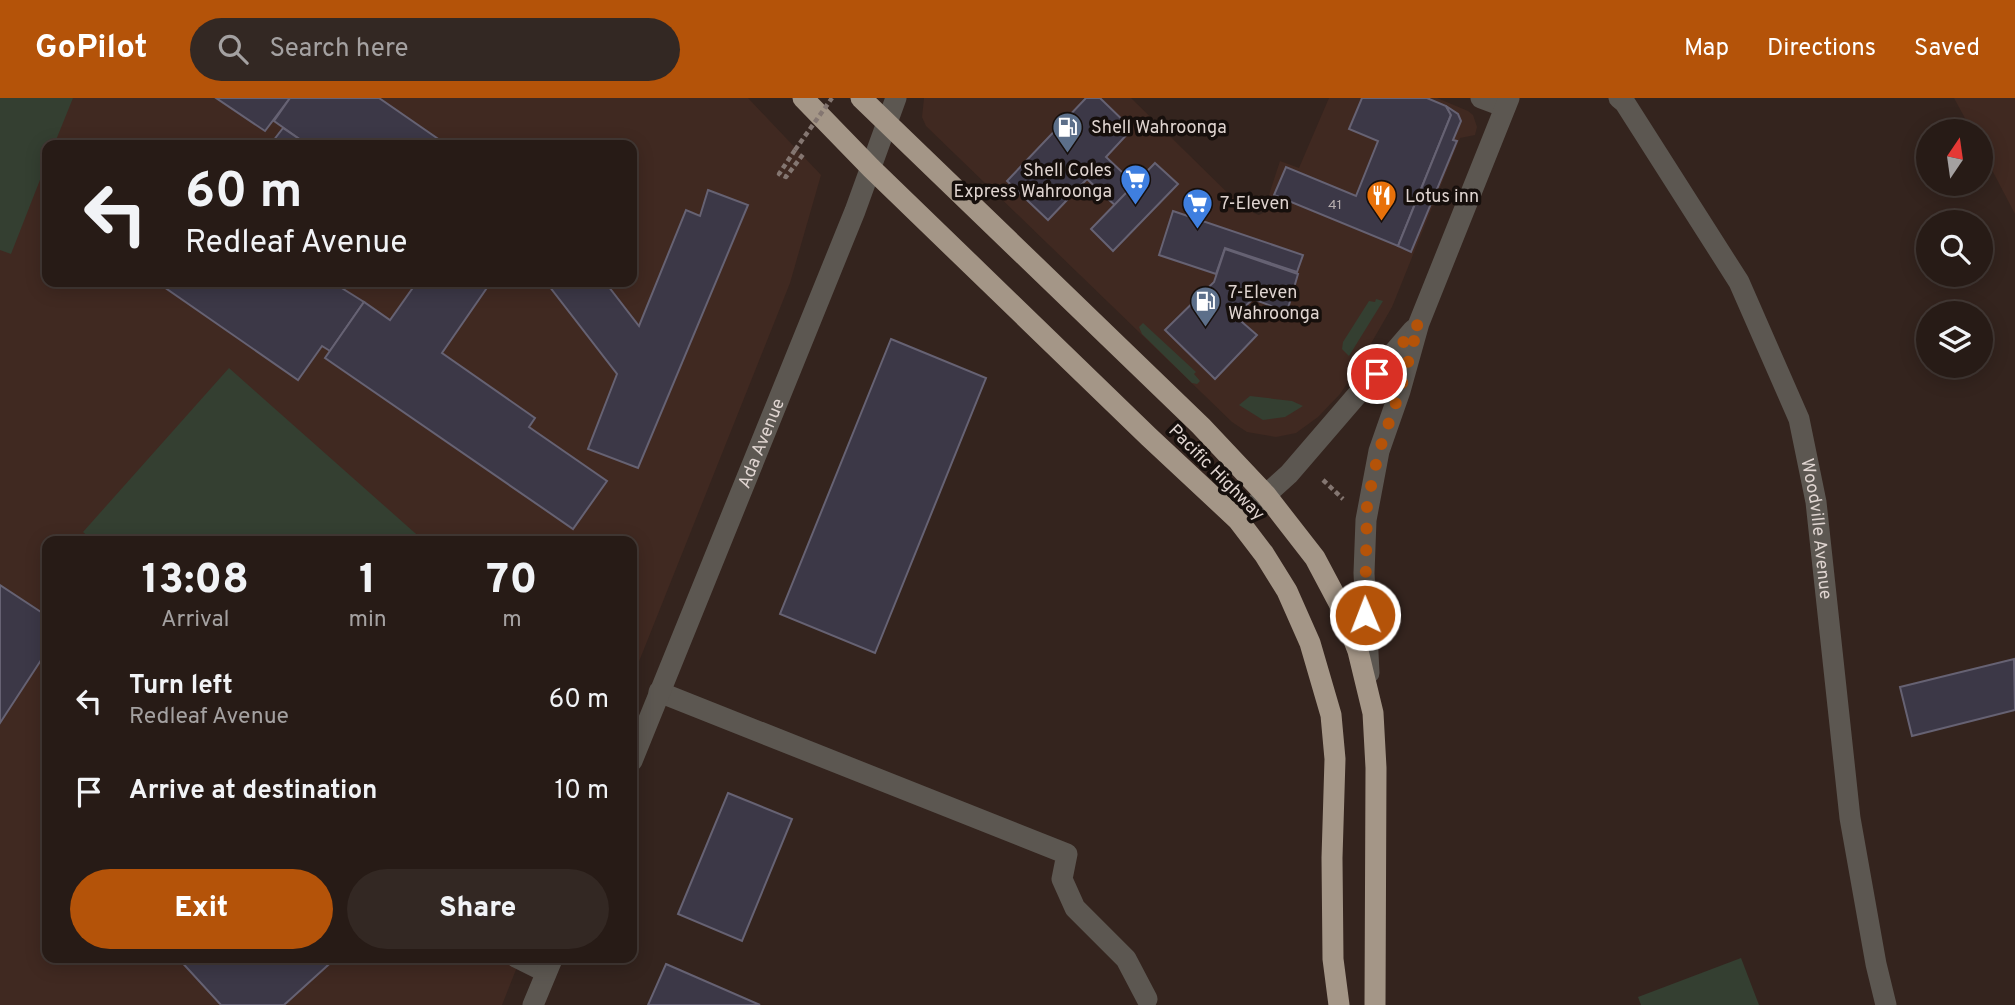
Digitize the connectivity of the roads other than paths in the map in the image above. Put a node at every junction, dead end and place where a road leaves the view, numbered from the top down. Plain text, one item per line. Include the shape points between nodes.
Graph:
1 (803, 98) edge
2 (861, 98) edge
3 (896, 98) edge
4 (1481, 98) edge
5 (1619, 98) edge
6 (1507, 103) edge
7 (887, 123) junction
8 (871, 168) junction
9 (1419, 323) junction
10 (1266, 495) junction
11 (1238, 520) junction
12 (659, 692) junction
13 (1373, 713) junction
14 (637, 748) edge
15 (550, 965) edge
16 (1147, 999) dead end
17 (533, 1005) edge
18 (1339, 1005) edge
19 (1375, 1005) edge
20 (1886, 1005) edge

1 - 8 highway, Pacific Highway
2 - 7 highway, Pacific Highway
3 - 7 street, Ada Avenue
4 - 6 street
5 - 20 street, Woodville Avenue via 1739,282 1799,419 1816,502 1850,818
6 - 9 street
7 - 8 street, Ada Avenue
7 - 10 highway, Pacific Highway via 1201,426
8 - 11 highway, Pacific Highway
8 - 12 street, Ada Avenue
9 - 10 street
9 - 13 street via 1367,504 1365,615
10 - 11 street
10 - 13 highway, Pacific Highway via 1315,558 1341,607 1358,651
11 - 18 highway, Pacific Highway via 1287,591 1310,643 1331,715 1334,959
12 - 14 street, Ada Avenue
12 - 16 street via 1067,855 1062,879 1075,908 1126,959
13 - 19 highway, Pacific Highway
15 - 17 street

